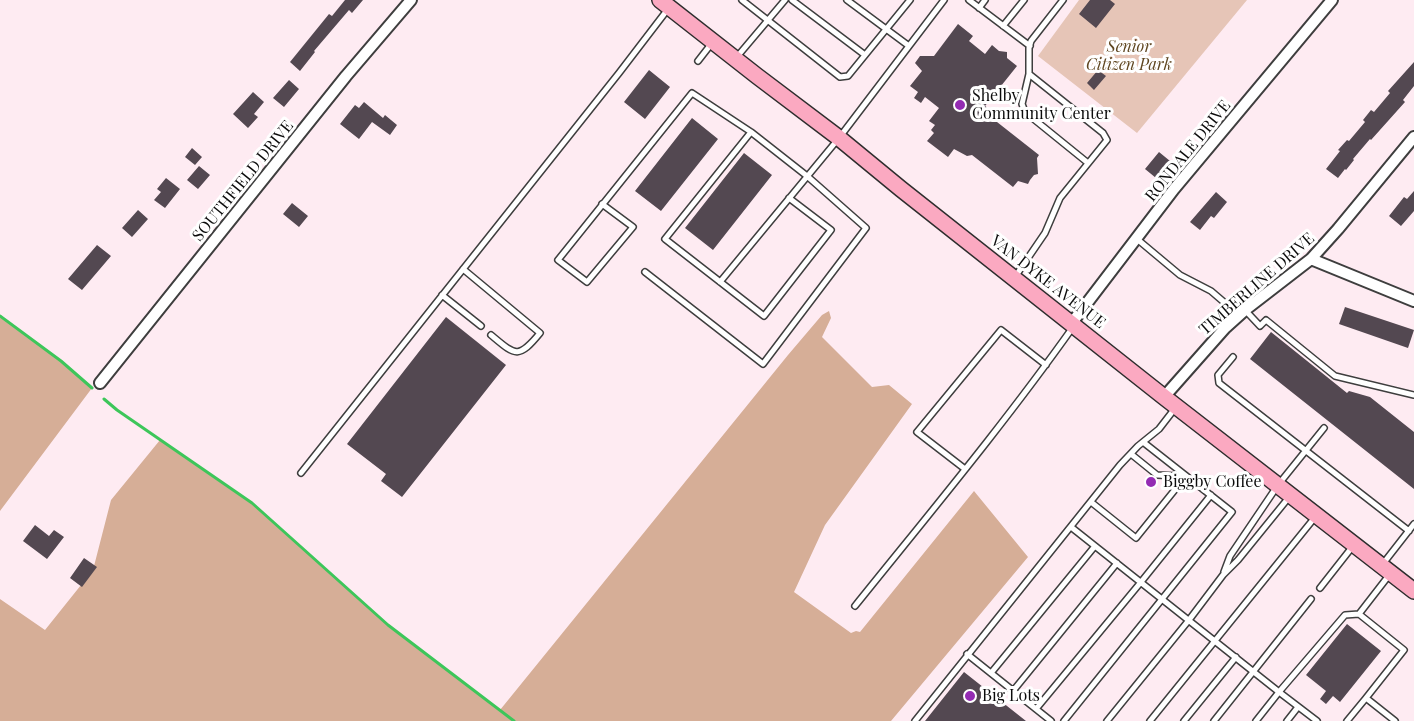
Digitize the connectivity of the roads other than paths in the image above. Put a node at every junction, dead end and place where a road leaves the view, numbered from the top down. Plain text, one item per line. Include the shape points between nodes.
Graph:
1 (411, 0) edge
2 (742, 0) edge
3 (785, 0) edge
4 (792, 0) edge
5 (847, 0) edge
6 (910, 0) edge
7 (944, 0) edge
8 (969, 0) edge
9 (985, 0) edge
10 (1024, 0) edge
11 (1063, 0) edge
12 (1332, 0) edge
13 (665, 4) edge
14 (979, 8) junction
15 (767, 21) junction
16 (1003, 26) junction
17 (885, 29) junction
18 (713, 42) junction
19 (909, 46) junction
20 (1030, 46) junction
21 (865, 55) junction
22 (735, 59) junction
23 (698, 61) dead end
24 (1029, 74) junction
25 (751, 132) junction
26 (1414, 137) edge
27 (839, 138) junction
28 (1088, 163) junction
29 (807, 176) junction
30 (789, 198) junction
31 (602, 204) junction
32 (1137, 239) junction
33 (1311, 259) junction
34 (463, 269) junction
35 (645, 272) dead end
36 (1014, 278) junction
37 (720, 282) junction
38 (442, 295) junction
39 (1414, 301) edge
40 (1242, 312) junction
41 (1073, 325) junction
42 (481, 326) dead end
43 (491, 334) dead end
44 (1233, 357) dead end
45 (1046, 365) junction
46 (100, 382) dead end
47 (1414, 395) edge
48 (1164, 397) junction
49 (1177, 406) junction
50 (1324, 428) dead end
51 (1143, 442) junction
52 (1306, 451) junction
53 (1131, 454) junction
54 (965, 469) junction
55 (301, 473) dead end
56 (1186, 476) junction
57 (1181, 482) junction
58 (1278, 485) junction
59 (1211, 495) junction
60 (1291, 495) junction
61 (1091, 502) junction
62 (1317, 515) junction
63 (1414, 524) edge
64 (1071, 527) junction
65 (1409, 531) junction
66 (1354, 544) junction
67 (1095, 546) junction
68 (1117, 563) junction
69 (1387, 569) junction
70 (1223, 574) junction
71 (1141, 582) junction
72 (1320, 588) dead end
73 (1414, 591) edge
74 (1162, 598) junction
75 (1311, 599) dead end
76 (855, 606) dead end
77 (1359, 614) junction
78 (1189, 620) junction
79 (1216, 641) junction
80 (967, 654) junction
81 (1236, 657) junction
82 (1254, 671) junction
83 (991, 673) junction
84 (1013, 691) junction
85 (1279, 692) junction
86 (1366, 698) junction
87 (1298, 707) junction
88 (1036, 709) junction
89 (915, 721) edge
90 (1051, 721) edge
91 (1064, 721) edge
92 (1107, 721) edge
93 (1150, 721) edge
94 (1184, 721) edge
95 (1214, 721) edge
96 (1256, 721) edge
97 (1287, 721) edge
98 (1317, 721) edge
99 (1347, 721) edge
100 (1395, 721) edge

1 - 46 street, SOUTHFIELD DRIVE
2 - 15 lane
3 - 15 lane
4 - 21 lane
5 - 17 lane
6 - 17 lane
7 - 19 lane
8 - 14 lane
9 - 14 lane
10 - 16 lane
11 - 20 lane
12 - 32 street, RONDALE DRIVE
13 - 18 main road, VAN DYKE AVENUE
13 - 34 lane
14 - 16 lane
15 - 21 lane via 840,77 848,76
15 - 22 lane
16 - 20 lane
17 - 19 lane
17 - 21 lane
18 - 22 main road, VAN DYKE AVENUE
18 - 23 lane
19 - 27 lane
20 - 24 lane
22 - 27 main road, VAN DYKE AVENUE
24 - 28 lane via 1022,104 1025,112
24 - 28 lane via 1103,133 1107,140
25 - 29 lane
25 - 31 lane via 692,93
25 - 37 lane via 665,239
26 - 33 street, TIMBERLINE DRIVE
27 - 29 lane
27 - 36 main road, VAN DYKE AVENUE
28 - 36 lane via 1060,198 1046,233
29 - 30 lane
29 - 35 lane via 866,228 763,364
30 - 37 lane
30 - 37 lane via 831,230 764,316
31 - 31 lane via 558,260 587,282 633,227
32 - 40 lane via 1180,275
32 - 41 street, RONDALE DRIVE
33 - 39 street
33 - 40 street, TIMBERLINE DRIVE
34 - 38 lane
34 - 43 lane via 540,333 522,352 509,350
36 - 41 main road, VAN DYKE AVENUE
38 - 42 lane
38 - 55 lane
40 - 47 lane via 1260,326 1266,320 1335,375
40 - 48 street, TIMBERLINE DRIVE
41 - 45 lane
41 - 48 main road, VAN DYKE AVENUE
44 - 52 lane via 1218,375 1219,383
45 - 54 lane
45 - 54 lane via 1001,330 917,432
48 - 49 main road, VAN DYKE AVENUE
49 - 51 lane
49 - 58 main road, VAN DYKE AVENUE
50 - 52 lane
51 - 53 lane
51 - 56 lane
52 - 58 lane
52 - 65 lane
53 - 57 lane via 1156,474 1179,476
53 - 61 lane
54 - 76 lane
56 - 57 lane
56 - 59 lane
57 - 61 lane via 1136,538
58 - 60 main road, VAN DYKE AVENUE
58 - 70 lane via 1230,556
59 - 71 lane
59 - 74 lane via 1232,512
60 - 62 main road, VAN DYKE AVENUE
60 - 70 lane
61 - 64 lane
62 - 66 main road, VAN DYKE AVENUE
62 - 79 lane
63 - 65 lane
64 - 67 lane
64 - 80 lane
65 - 69 lane
66 - 69 main road, VAN DYKE AVENUE
66 - 72 lane
67 - 68 lane
67 - 83 lane
68 - 71 lane
68 - 84 lane
69 - 73 main road, VAN DYKE AVENUE
69 - 77 lane
70 - 78 lane
71 - 74 lane
71 - 88 lane
74 - 78 lane
74 - 91 lane
75 - 82 lane
77 - 85 lane via 1345,615
77 - 86 lane via 1404,650
78 - 79 lane
78 - 92 lane
79 - 81 lane
79 - 93 lane
80 - 83 lane
80 - 89 lane
81 - 82 lane
81 - 94 lane
82 - 85 lane
82 - 95 lane
83 - 84 lane
84 - 88 lane
85 - 87 lane
85 - 96 lane
86 - 99 lane
86 - 100 lane
87 - 97 lane
87 - 98 lane
88 - 90 lane

